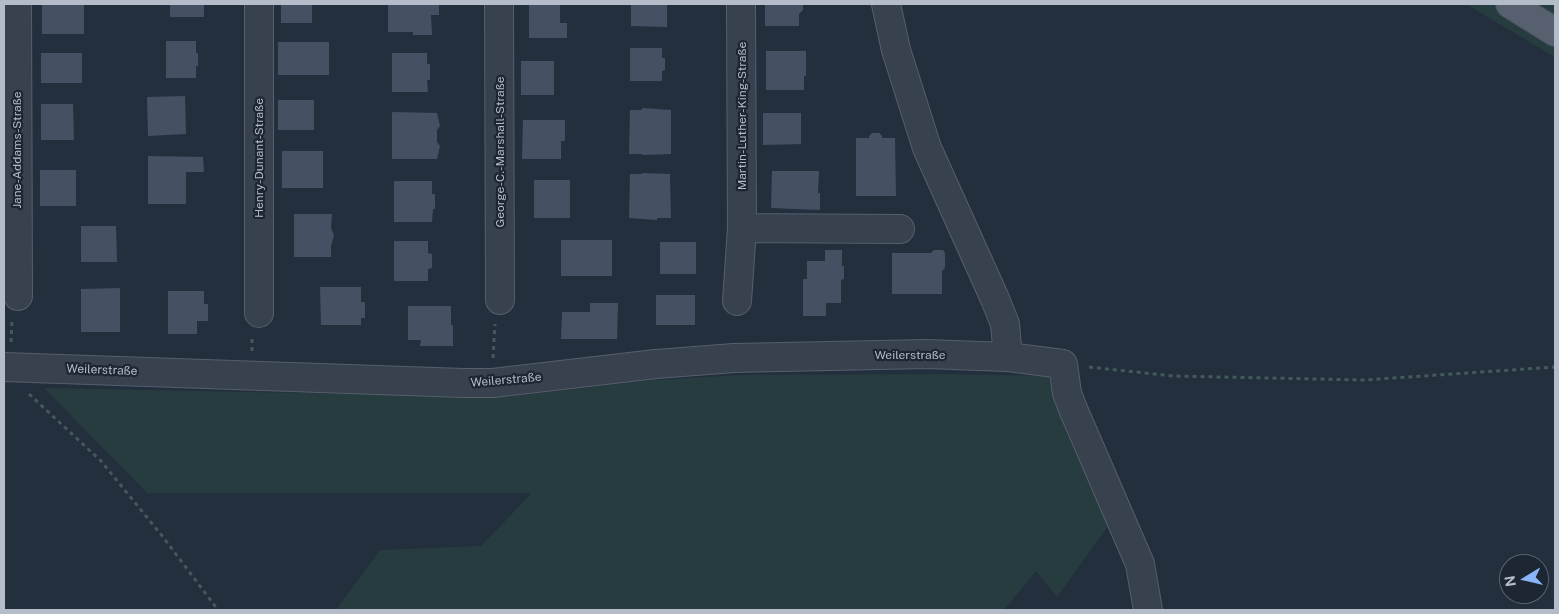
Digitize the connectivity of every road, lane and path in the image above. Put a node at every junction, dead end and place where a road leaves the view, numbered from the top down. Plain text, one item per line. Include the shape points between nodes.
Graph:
1 (17, 4) edge
2 (258, 4) edge
3 (499, 4) edge
4 (741, 4) edge
5 (886, 4) edge
6 (1510, 4) edge
7 (1555, 32) edge
8 (742, 228) junction
9 (900, 229) dead end
10 (18, 296) joint
11 (500, 300) joint
12 (737, 301) dead end
13 (259, 313) joint
14 (1008, 357) junction
15 (1063, 364) junction
16 (7, 367) edge
17 (1555, 367) edge
18 (251, 377) junction
19 (493, 383) junction
20 (218, 610) edge
21 (1148, 610) edge

1 - 10 street, Jane-Addams-Straße
2 - 13 street, Henry-Dunant-Straße
3 - 11 street, George-C.-Marshall-Straße
4 - 8 street, Martin-Luther-King-Straße
5 - 14 street via 896,50 927,148 995,298 1005,324
6 - 7 main road
8 - 9 street
8 - 12 street, Martin-Luther-King-Straße
10 - 16 path
11 - 19 path via 494,331
13 - 18 path via 252,331
14 - 15 street, Weilerstraße
14 - 19 street, Weilerstraße via 926,354 734,358
15 - 17 path via 1173,376 1364,380
15 - 21 street via 1073,409 1140,564
16 - 18 street, Weilerstraße
16 - 20 path via 16,382 101,461
18 - 19 street, Weilerstraße

